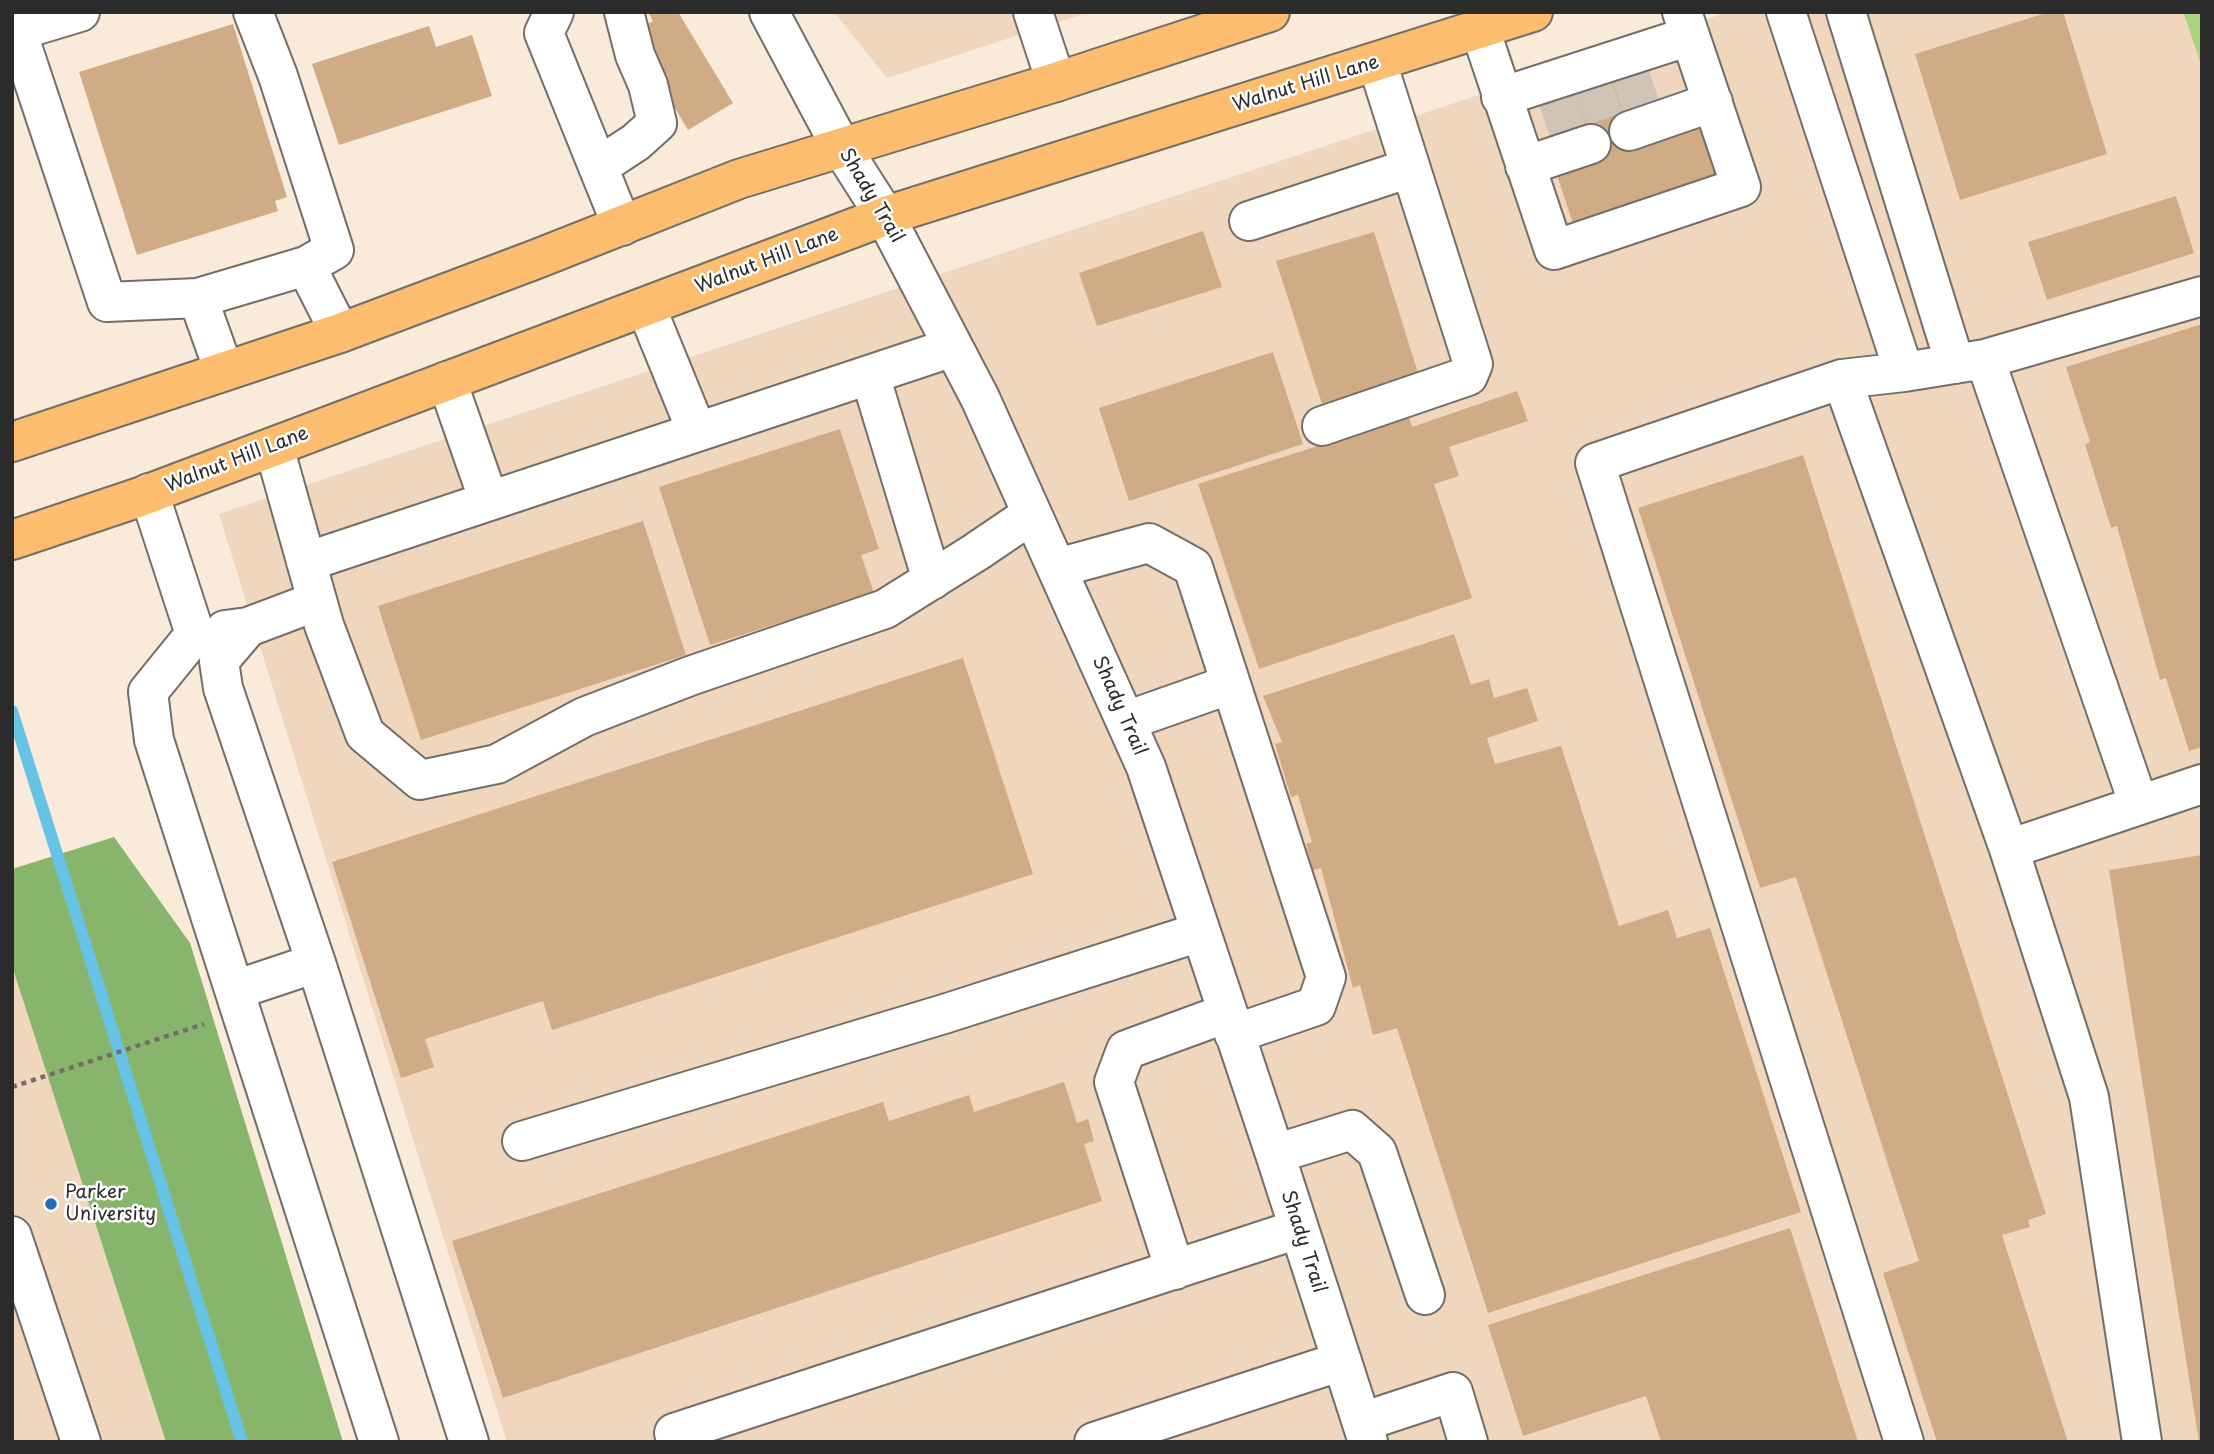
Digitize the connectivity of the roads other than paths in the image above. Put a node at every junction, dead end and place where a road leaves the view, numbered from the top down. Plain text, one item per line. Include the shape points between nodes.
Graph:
1 (80, 12) edge
2 (253, 12) edge
3 (554, 12) edge
4 (624, 12) edge
5 (769, 12) edge
6 (1033, 12) edge
7 (1270, 12) edge
8 (1533, 12) edge
9 (1787, 12) edge
10 (1846, 12) edge
11 (1210, 22) edge
12 (1686, 24) edge
13 (1480, 29) junction
14 (1377, 62) junction
15 (1056, 82) junction
16 (1501, 97) junction
17 (1713, 102) junction
18 (1640, 123) dead end
19 (1578, 144) dead end
20 (841, 147) junction
21 (1525, 166) junction
22 (598, 167) junction
23 (1410, 168) junction
24 (885, 216) junction
25 (1249, 221) dead end
26 (622, 226) junction
27 (306, 266) junction
28 (2202, 296) edge
29 (198, 298) junction
30 (646, 307) junction
31 (340, 332) junction
32 (953, 347) junction
33 (1970, 361) junction
34 (224, 371) junction
35 (1903, 372) junction
36 (870, 375) junction
37 (1842, 379) junction
38 (447, 381) junction
39 (1322, 425) dead end
40 (697, 432) junction
41 (12, 442) edge
42 (274, 447) junction
43 (149, 493) junction
44 (489, 501) junction
45 (1032, 514) junction
46 (12, 540) edge
47 (306, 562) junction
48 (1057, 568) junction
49 (932, 580) junction
50 (317, 601) junction
51 (248, 627) junction
52 (195, 634) junction
53 (1231, 684) junction
54 (1126, 722) junction
55 (2202, 784) edge
56 (2139, 805) junction
57 (2009, 849) junction
58 (1200, 932) junction
59 (316, 963) junction
60 (235, 990) junction
61 (1231, 1024) junction
62 (522, 1141) dead end
63 (1275, 1154) junction
64 (1298, 1229) junction
65 (12, 1236) edge
66 (1175, 1270) junction
67 (1425, 1295) dead end
68 (1342, 1362) junction
69 (1365, 1432) edge
70 (674, 1433) dead end
71 (81, 1442) edge
72 (379, 1442) edge
73 (469, 1442) edge
74 (1094, 1442) edge
75 (1468, 1442) edge
76 (1904, 1442) edge
77 (2142, 1442) edge

1 - 29 street via 17,31 107,302
2 - 27 street via 334,250
3 - 22 street via 544,33
4 - 22 street via 657,123
5 - 20 street, Shady Trail
6 - 15 street
7 - 11 main road
8 - 13 main road, Walnut Hill Lane
9 - 35 street
10 - 33 street
11 - 15 main road
12 - 16 street via 1626,64 1572,82
12 - 17 street
13 - 14 main road, Walnut Hill Lane
13 - 16 street
14 - 23 street
14 - 24 main road, Walnut Hill Lane
15 - 20 main road
16 - 21 street
17 - 18 street
17 - 21 street via 1741,187 1554,250
19 - 21 street
20 - 24 street, Shady Trail
20 - 26 main road via 739,179
22 - 26 street
23 - 25 street
23 - 39 street via 1473,364 1468,376
24 - 30 main road, Walnut Hill Lane
24 - 32 street, Shady Trail
26 - 31 main road
27 - 29 street
27 - 31 street
28 - 33 street
29 - 34 street
30 - 38 main road, Walnut Hill Lane
30 - 40 street
31 - 34 main road
32 - 36 street
32 - 45 street, Shady Trail
33 - 35 street
33 - 56 street
34 - 41 main road
35 - 37 street
36 - 40 street
36 - 49 street
37 - 57 street
37 - 76 street via 1595,463
38 - 42 main road, Walnut Hill Lane
38 - 44 street
40 - 44 street
42 - 43 main road, Walnut Hill Lane
42 - 47 street
43 - 46 main road, Walnut Hill Lane
43 - 52 street
44 - 47 street
45 - 48 street, Shady Trail
45 - 49 street
47 - 50 street
48 - 53 street via 1149,543 1193,567
48 - 54 street, Shady Trail
49 - 50 street via 885,609 584,717 497,764 420,780 365,734
50 - 51 street
51 - 52 street
51 - 59 street via 219,661 223,688
52 - 60 street via 148,692 154,740
53 - 54 street
53 - 61 street via 1326,977 1316,1006
54 - 58 street, Shady Trail via 1146,767
55 - 56 street
56 - 57 street
57 - 77 street via 2089,1097
58 - 61 street, Shady Trail
58 - 62 street
59 - 60 street
59 - 73 street
60 - 72 street
61 - 63 street, Shady Trail
61 - 66 street via 1126,1050 1114,1082
63 - 64 street, Shady Trail
63 - 67 street via 1352,1130 1377,1152
64 - 66 street
64 - 68 street, Shady Trail
65 - 71 street
66 - 70 street
68 - 69 street, Shady Trail
68 - 74 street
69 - 75 street via 1453,1392

